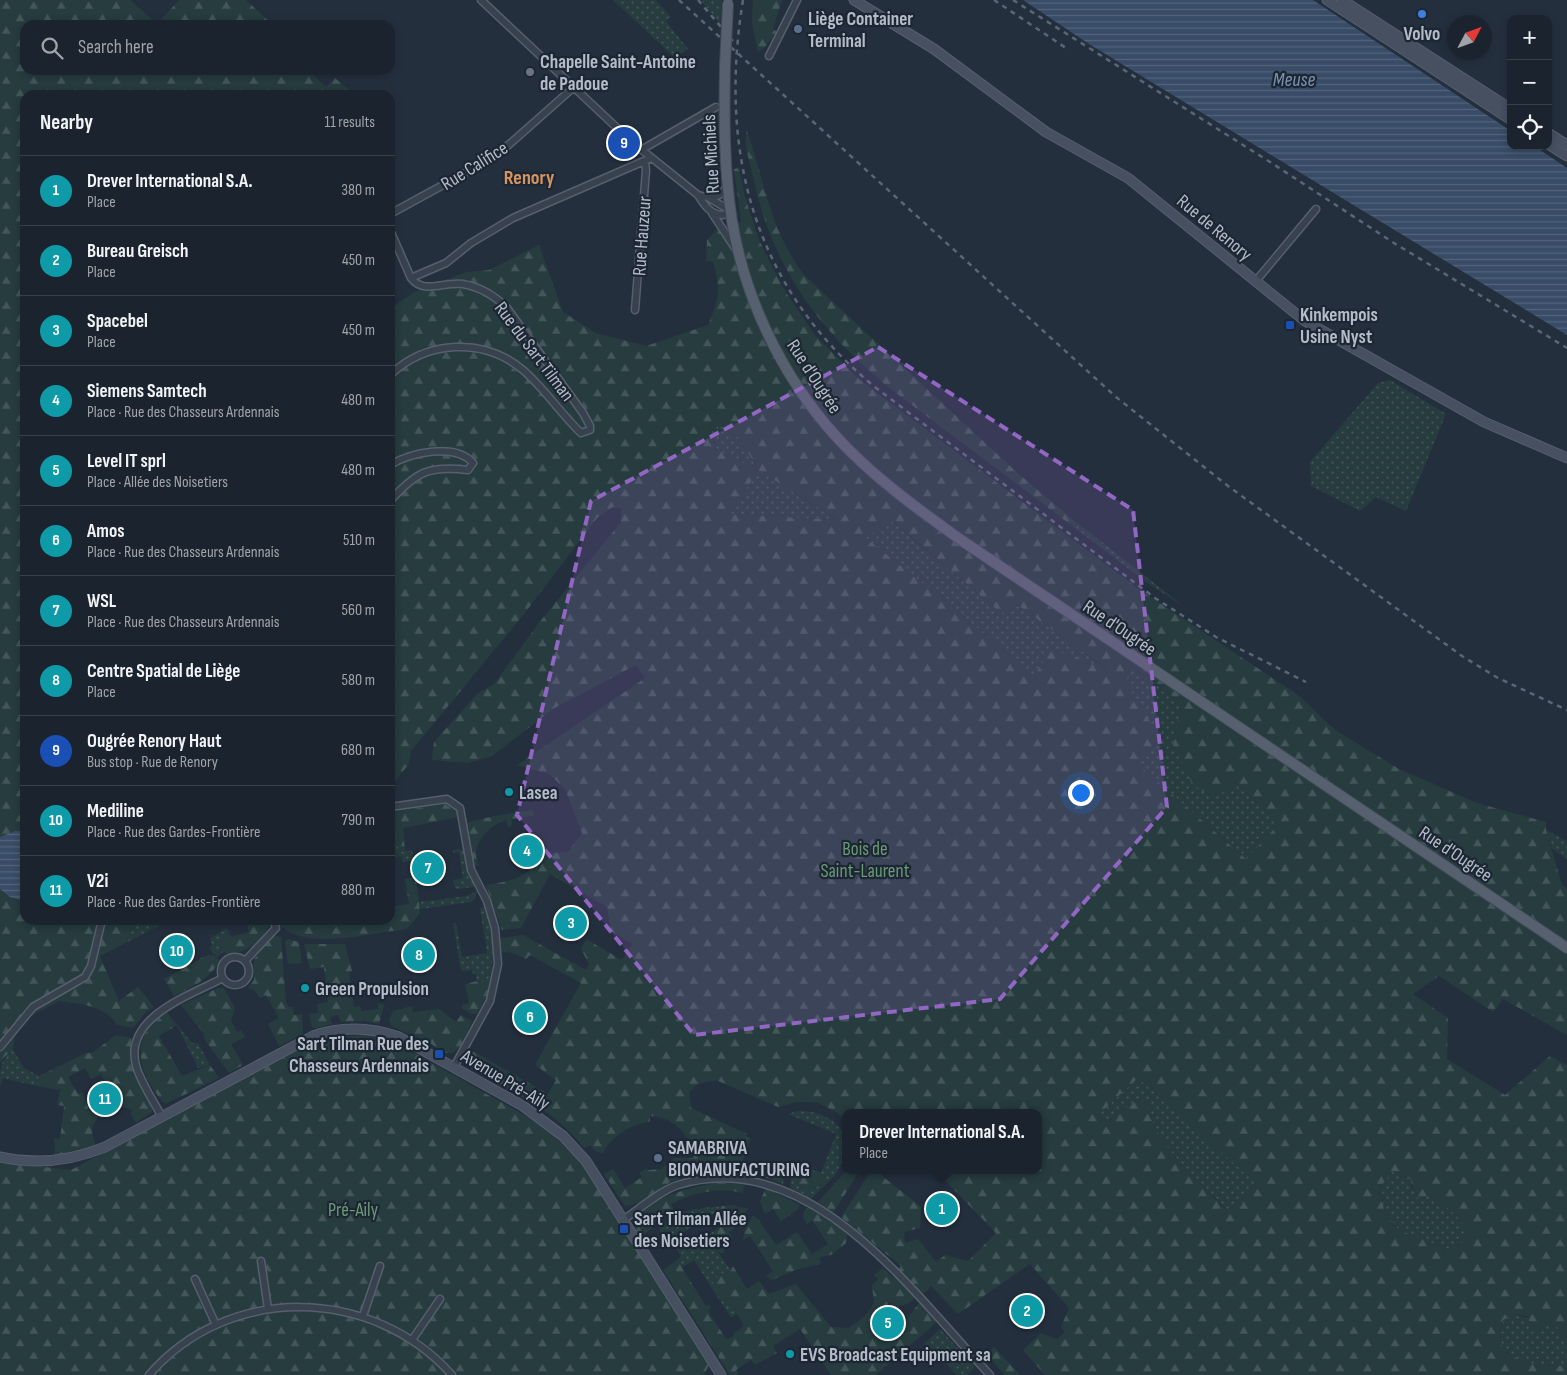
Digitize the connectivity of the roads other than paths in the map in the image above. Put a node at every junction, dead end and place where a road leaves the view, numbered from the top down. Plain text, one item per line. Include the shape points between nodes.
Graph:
1 (481, 0) edge
2 (797, 0) edge
3 (854, 0) edge
4 (1328, 0) edge
5 (1342, 0) edge
6 (728, 1) edge
7 (769, 56) dead end
8 (574, 87) junction
9 (1507, 106) edge
10 (716, 107) dead end
11 (1507, 117) edge
12 (1552, 136) edge
13 (1567, 145) edge
14 (1552, 147) edge
15 (641, 150) junction
16 (1567, 156) edge
17 (648, 160) junction
18 (728, 183) junction
19 (698, 195) junction
20 (709, 198) junction
21 (1316, 208) dead end
22 (709, 210) junction
23 (395, 211) edge
24 (730, 211) junction
25 (395, 241) edge
26 (740, 254) junction
27 (411, 278) junction
28 (1255, 282) junction
29 (635, 310) dead end
30 (395, 371) edge
31 (1567, 458) edge
32 (395, 462) edge
33 (395, 496) edge
34 (395, 806) edge
35 (101, 925) edge
36 (275, 925) edge
37 (1567, 948) edge
38 (245, 961) junction
39 (223, 978) junction
40 (0, 1047) edge
41 (454, 1067) junction
42 (162, 1117) junction
43 (0, 1157) edge
44 (623, 1220) junction
45 (261, 1261) dead end
46 (380, 1266) dead end
47 (195, 1279) dead end
48 (440, 1299) dead end
49 (268, 1309) junction
50 (363, 1316) junction
51 (216, 1325) junction
52 (412, 1340) junction
53 (718, 1374) edge
54 (149, 1375) edge
55 (452, 1375) edge
56 (990, 1375) edge

1 - 8 street
2 - 7 street
3 - 28 street, Rue de Renory via 934,49 1046,132 1128,178
4 - 11 street
5 - 9 street
6 - 18 main road, Rue Michiels, bridge via 725,66
8 - 15 street, Rue d'Ougrée
8 - 23 street, Rue Califice via 496,156
10 - 15 street
12 - 13 street
14 - 16 street
15 - 17 street, Rue d'Ougrée
17 - 19 street, Rue d'Ougrée
17 - 27 street via 513,218 471,243 446,263
17 - 29 street, Rue Hauzeur
18 - 20 street via 722,194
18 - 24 main road, Rue Michiels
19 - 20 street, Rue d'Ougrée
19 - 22 street, Rue d'Ougrée
20 - 24 street, Rue d'Ougrée
21 - 28 street
22 - 24 street via 720,215
22 - 26 street, Rue d'Ougrée
24 - 26 main road, Rue d'Ougrée
25 - 27 street
26 - 37 main road, Rue d'Ougrée via 768,335 792,378 832,432 886,485 961,540
27 - 30 street, Rue du Sart Tilman via 423,287 449,284 476,287 499,300 583,413 590,430 581,433 523,370 483,350 460,346 436,350 412,359
28 - 31 street, Rue de Renory via 1305,321 1475,418
32 - 33 street via 408,456 435,451 457,454 473,463 468,470 447,467 426,471 410,480
34 - 41 street via 447,799 460,808 471,870 487,901 495,928 498,964 490,1001
35 - 40 street via 91,966 85,977 33,1007
36 - 38 street via 276,928
38 - 39 street via 237,957 228,958 222,966
38 - 39 street via 249,974 244,981 231,984
39 - 42 street via 157,1014 138,1036 135,1050 137,1070
41 - 42 street, Avenue Pré-Aily via 399,1037 381,1031 354,1028 328,1031 299,1042
41 - 44 street, Avenue Pré-Aily via 523,1106 563,1136 586,1161
42 - 43 street, Avenue Pré-Aily via 106,1147 74,1158 37,1162
44 - 53 street, Avenue Pré-Aily
44 - 56 street via 675,1186 712,1178 734,1177 778,1188 833,1219 880,1256
45 - 49 street
46 - 50 street
47 - 51 street
48 - 52 street
49 - 50 street via 317,1307
49 - 51 street
50 - 52 street
51 - 54 street via 178,1348
52 - 55 street

